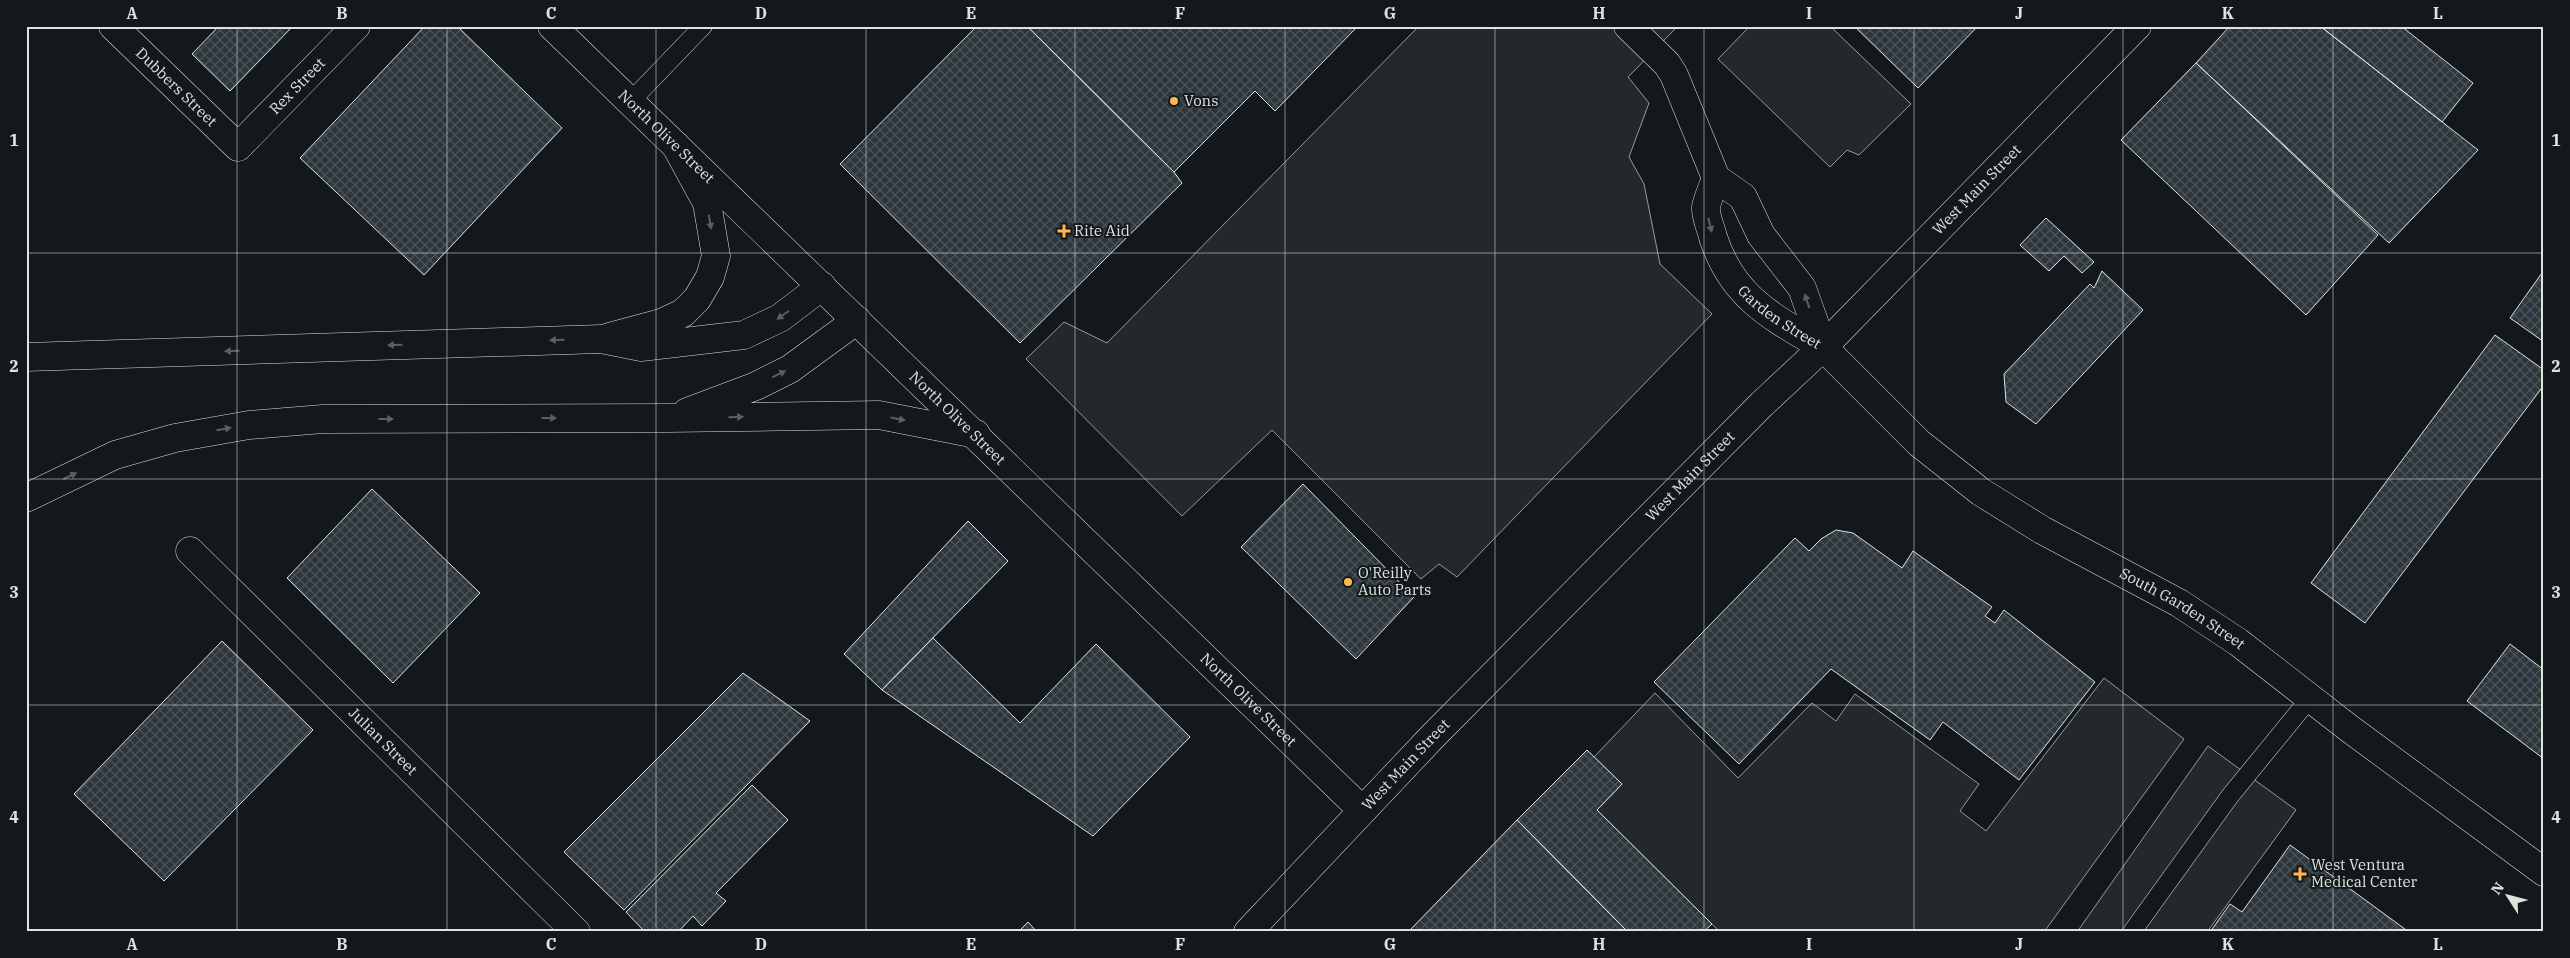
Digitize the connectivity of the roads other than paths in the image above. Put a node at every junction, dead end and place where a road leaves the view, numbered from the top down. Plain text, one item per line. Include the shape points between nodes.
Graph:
1 (113, 26) edge
2 (356, 26) edge
3 (552, 26) edge
4 (703, 26) edge
5 (1628, 26) edge
6 (2137, 26) edge
7 (630, 102) junction
8 (676, 146) junction
9 (238, 147) joint
10 (1716, 178) junction
11 (822, 286) junction
12 (857, 320) junction
13 (601, 339) junction
14 (1823, 347) junction
15 (26, 357) edge
16 (669, 418) junction
17 (976, 434) junction
18 (26, 498) edge
19 (190, 551) dead end
20 (2310, 698) junction
21 (1362, 810) junction
22 (2544, 872) edge
23 (576, 932) edge
24 (1248, 932) edge
25 (2132, 932) edge

1 - 9 main road, Dubbers Street
2 - 9 main road, Rex Street
3 - 7 main road, North Olive Street
4 - 7 lane
5 - 10 main road via 1674,75
6 - 14 main road, West Main Street
7 - 8 main road, North Olive Street
8 - 11 main road, North Olive Street
8 -> 13 main road via 707,203 716,256 710,277 697,300 683,313 661,323
14 -> 10 main road, Garden Street via 1802,288 1760,235 1743,197
10 -> 14 main road, Garden Street via 1706,208 1720,258 1727,271 1757,305
11 - 12 main road, North Olive Street
11 -> 13 main road via 780,318 744,335 641,347
16 -> 12 main road via 756,386 790,369
12 - 17 main road, North Olive Street
13 -> 15 main road
14 - 20 main road, South Garden Street via 1919,443 1981,492 2042,530 2179,603 2238,642
14 - 21 main road, West Main Street via 1762,404
16 -> 17 main road via 879,415
18 -> 16 main road via 115,455 174,438 249,425 322,419
17 - 21 main road, North Olive Street
19 - 23 main road, Julian Street
20 - 22 main road, South Garden Street
20 - 25 lane via 2230,796
21 - 24 main road, West Main Street

